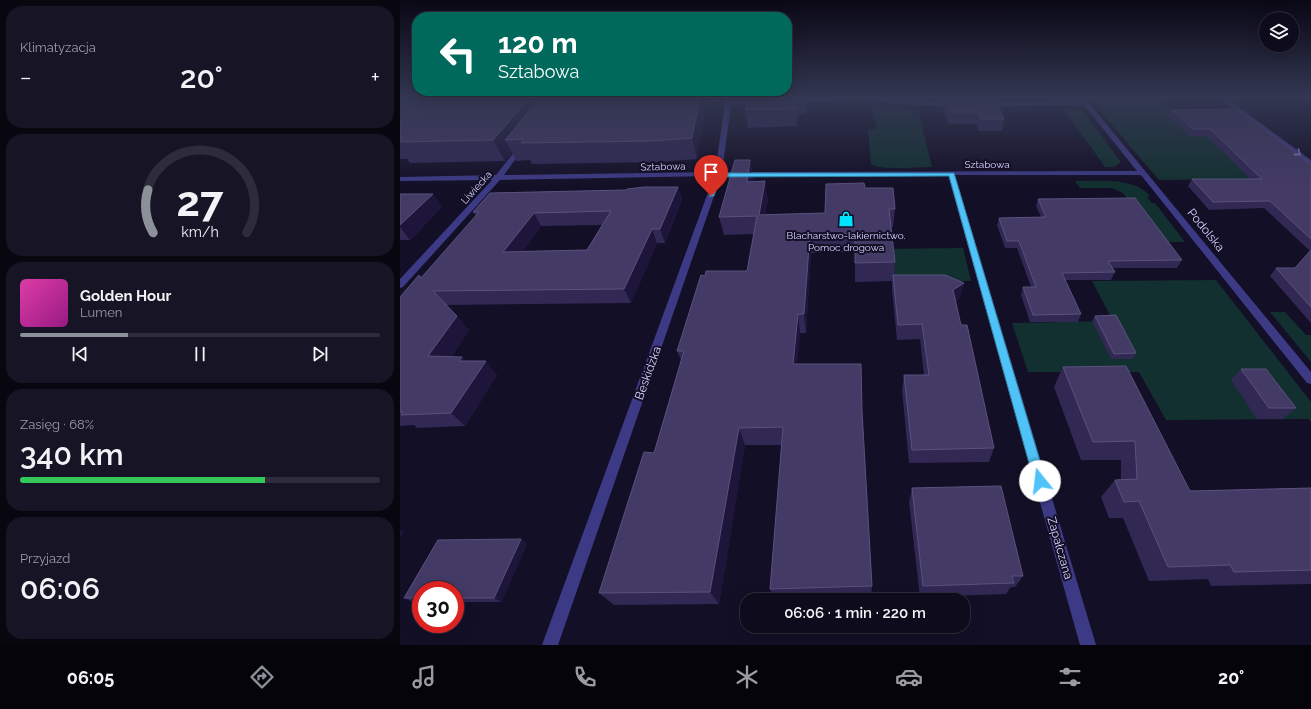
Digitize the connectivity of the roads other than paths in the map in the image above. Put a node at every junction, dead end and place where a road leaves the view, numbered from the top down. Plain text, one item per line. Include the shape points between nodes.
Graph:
1 (724, 127) edge
2 (1105, 127) edge
3 (1263, 127) edge
4 (525, 142) edge
5 (1311, 163) edge
6 (951, 174) junction
7 (1142, 174) junction
8 (718, 175) junction
9 (498, 178) junction
10 (400, 179) edge
11 (400, 285) edge
12 (1311, 380) edge
13 (550, 645) edge
14 (1088, 645) edge

1 - 8 street, Beskidzka
2 - 7 street, Podolska
3 -> 5 street
4 - 9 street, Liwiecka
6 - 7 street, Sztabowa
6 - 8 street, Sztabowa
6 - 14 street, Zapałczana
7 - 12 street, Podolska
8 - 9 street, Sztabowa
8 - 13 street, Beskidzka
9 - 10 street, Sztabowa
9 - 11 street, Liwiecka

